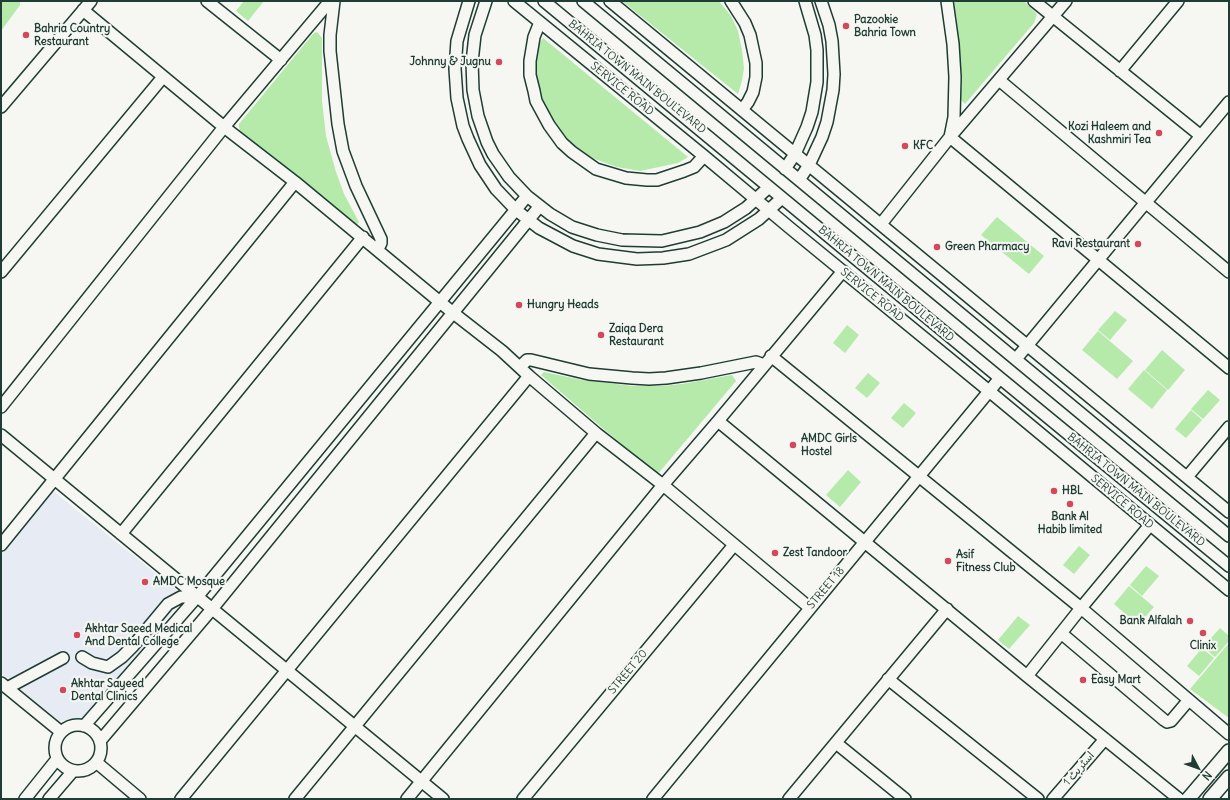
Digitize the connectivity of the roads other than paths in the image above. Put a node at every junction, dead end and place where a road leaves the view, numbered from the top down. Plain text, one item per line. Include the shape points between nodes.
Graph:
1 (91, 1) edge
2 (207, 1) edge
3 (330, 1) edge
4 (334, 1) edge
5 (469, 1) edge
6 (486, 1) edge
7 (514, 1) edge
8 (544, 1) edge
9 (582, 1) edge
10 (610, 1) edge
11 (731, 1) edge
12 (805, 1) edge
13 (822, 1) edge
14 (947, 1) edge
15 (1034, 1) edge
16 (1066, 1) edge
17 (1178, 1) edge
18 (83, 10) junction
19 (1053, 17) junction
20 (540, 22) junction
21 (281, 60) junction
22 (1120, 71) junction
23 (163, 77) junction
24 (999, 80) junction
25 (1229, 102) edge
26 (1, 107) edge
27 (742, 110) junction
28 (224, 128) junction
29 (1201, 136) junction
30 (950, 137) junction
31 (795, 154) junction
32 (704, 156) junction
33 (809, 165) junction
34 (785, 169) junction
35 (799, 180) junction
36 (295, 182) junction
37 (769, 187) junction
38 (527, 196) junction
39 (782, 198) junction
40 (756, 200) junction
41 (1145, 202) junction
42 (539, 206) junction
43 (516, 210) junction
44 (769, 211) junction
45 (528, 220) junction
46 (881, 224) junction
47 (363, 237) junction
48 (378, 249) junction
49 (1099, 260) junction
50 (843, 271) junction
51 (1, 272) edge
52 (1229, 272) edge
53 (440, 302) junction
54 (452, 312) junction
55 (1027, 346) junction
56 (1016, 359) junction
57 (768, 360) junction
58 (520, 367) junction
59 (1229, 368) edge
60 (529, 376) junction
61 (1000, 378) junction
62 (989, 391) junction
63 (1, 407) edge
64 (718, 421) junction
65 (1229, 427) edge
66 (596, 433) junction
67 (1, 435) edge
68 (918, 477) junction
69 (1188, 477) junction
70 (55, 480) junction
71 (663, 485) junction
72 (1229, 512) edge
73 (1150, 525) junction
74 (121, 534) junction
75 (1229, 536) edge
76 (865, 542) junction
77 (1, 545) edge
78 (734, 545) junction
79 (1229, 566) edge
80 (1229, 590) edge
81 (197, 597) junction
82 (810, 608) junction
83 (1080, 608) junction
84 (212, 609) junction
85 (947, 609) junction
86 (1061, 633) junction
87 (82, 657) dead end
88 (63, 658) dead end
89 (287, 671) junction
90 (1027, 676) junction
91 (888, 679) junction
92 (4, 685) edge
93 (1188, 701) junction
94 (84, 726) junction
95 (355, 726) junction
96 (61, 732) junction
97 (1229, 734) edge
98 (1105, 739) junction
99 (100, 741) junction
100 (836, 743) junction
101 (1229, 751) edge
102 (58, 759) junction
103 (96, 762) junction
104 (73, 771) junction
105 (1229, 777) edge
106 (421, 781) junction
107 (25, 799) edge
108 (49, 799) edge
109 (140, 799) edge
110 (182, 799) edge
111 (295, 799) edge
112 (407, 799) edge
113 (443, 799) edge
114 (523, 799) edge
115 (653, 799) edge
116 (789, 799) edge
117 (905, 799) edge
118 (1038, 799) edge
119 (1053, 799) edge
120 (1179, 799) edge
121 (1188, 799) edge
122 (1210, 799) edge

1 - 18 street
2 - 21 street
3 - 21 street
4 - 48 street via 330,50 338,124 343,151 380,239
5 - 43 street via 460,27 456,55 456,84 460,112 468,139 480,165 496,189
6 - 38 street via 478,22 473,49 474,103 493,154 508,177
7 - 20 street, SERVICE ROAD
8 - 37 street, BAHRIA TOWN MAIN BOULEVARD
9 - 34 street, BAHRIA TOWN MAIN BOULEVARD
10 - 27 street
11 - 27 street via 745,23 756,63 753,92
12 - 31 street via 815,35 817,82 812,112
13 - 33 street via 831,36 834,74 827,122
14 - 30 street via 954,44 955,77 954,117
15 - 19 street
16 - 19 street
17 - 22 street
18 - 23 street
18 - 26 street
19 - 22 street
19 - 24 street
20 - 32 street, SERVICE ROAD
20 - 32 street via 534,37 530,61 530,76 536,101 555,134 577,156 596,169 626,178 657,180 694,167
21 - 28 street
22 - 29 street
23 - 28 street
23 - 51 street
24 - 30 street
24 - 41 street
25 - 29 street
27 - 31 street
28 - 36 street
28 - 63 street
29 - 41 street
30 - 46 street
30 - 49 street
31 - 33 street
31 - 34 street
32 - 40 street, SERVICE ROAD
33 - 35 street
33 - 46 street
34 - 35 street, BAHRIA TOWN MAIN BOULEVARD
35 - 56 street, BAHRIA TOWN MAIN BOULEVARD
36 - 47 street
36 - 70 street
37 - 39 street, BAHRIA TOWN MAIN BOULEVARD
37 - 40 street
38 - 42 street
38 - 43 street
39 - 44 street
39 - 61 street, BAHRIA TOWN MAIN BOULEVARD
40 - 42 street via 735,215 706,230 675,239 649,242 597,236 572,227
40 - 44 street, SERVICE ROAD
41 - 49 street
41 - 52 street
42 - 45 street
43 - 45 street
43 - 53 street
44 - 45 street via 749,227 714,245 689,254 650,259 617,257 586,250 550,234
44 - 50 street, SERVICE ROAD
45 - 54 street
46 - 55 street
47 - 48 street
47 - 74 street
48 - 53 street
49 - 55 street
49 - 59 street
50 - 57 street
50 - 62 street, SERVICE ROAD
53 - 54 street
53 - 81 street
54 - 58 street
54 - 84 street
55 - 56 street
55 - 69 street
56 - 75 street, BAHRIA TOWN MAIN BOULEVARD
57 - 58 street via 701,373 649,379 589,374 531,360 527,360
57 - 64 street
57 - 68 street
58 - 60 street
60 - 66 street
60 - 89 street
61 - 62 street, STREET 18
61 - 79 street, BAHRIA TOWN MAIN BOULEVARD
62 - 68 street, STREET 18
62 - 73 street, SERVICE ROAD
64 - 71 street
64 - 76 street
65 - 69 street
66 - 71 street
66 - 95 street
67 - 70 street
68 - 76 street, STREET 18
68 - 83 street
69 - 72 street
70 - 74 street
70 - 77 street
71 - 78 street
71 - 106 street
73 - 80 street, SERVICE ROAD
73 - 83 street
74 - 81 street
76 - 82 street, STREET 18
76 - 85 street
78 - 82 street
78 - 114 street, STREET 20
81 - 84 street
81 - 87 street via 181,597 168,604 133,646 108,667 92,663
81 - 94 street
82 - 115 street, STREET 18
83 - 86 street
83 - 93 street
84 - 89 street
84 - 99 street
85 - 90 street
85 - 91 street
86 - 90 street
86 - 93 street via 1167,722 1171,721
88 - 92 street
89 - 95 street
89 - 110 street
90 - 98 street
91 - 100 street
91 - 118 street
92 - 96 street
93 - 97 street
94 - 96 street via 71,726
94 - 99 street via 91,729
95 - 106 street
95 - 111 street
96 - 102 street via 55,746
98 - 119 street, اسٹریٹ 1
98 - 120 street
99 - 103 street via 101,748
100 - 116 street
100 - 117 street
101 - 121 main road
102 - 104 street
102 - 107 street
103 - 104 street via 86,770
103 - 109 street
104 - 108 street
105 - 122 main road
106 - 112 street
106 - 113 street

